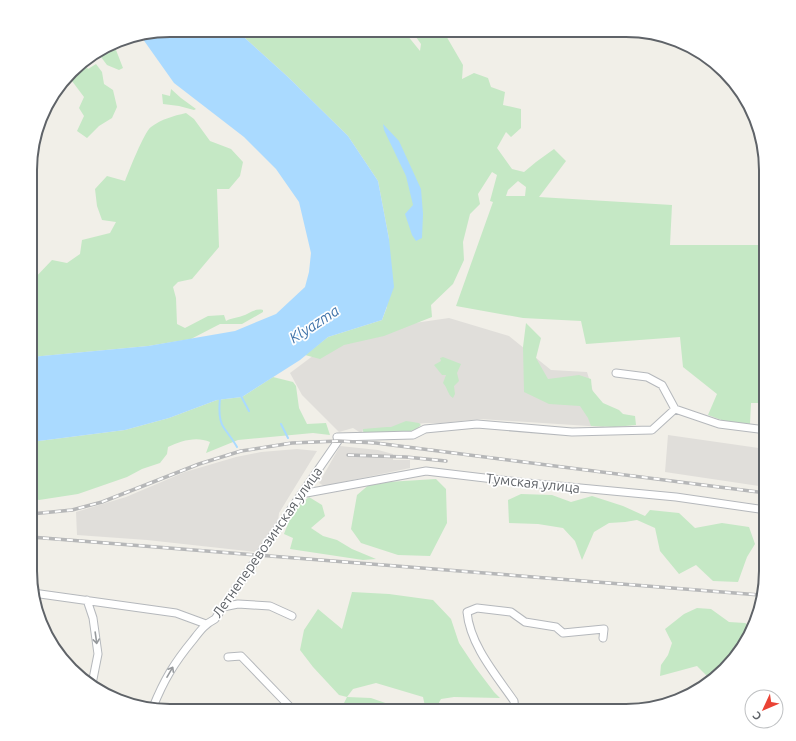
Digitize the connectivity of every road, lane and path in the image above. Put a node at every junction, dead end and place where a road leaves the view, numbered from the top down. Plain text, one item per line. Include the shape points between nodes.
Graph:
1 (616, 373) dead end
2 (676, 409) junction
3 (759, 429) edge
4 (301, 494) junction
5 (759, 509) edge
6 (39, 594) edge
7 (86, 600) junction
8 (223, 607) junction
9 (292, 616) dead end
10 (206, 624) junction
11 (603, 638) dead end
12 (228, 657) dead end
13 (93, 679) edge
14 (155, 703) edge
15 (287, 704) edge
16 (514, 704) edge

1 - 2 street via 647,377 662,385
2 - 3 street via 719,424
2 - 4 street, Летнеперевозинская улица via 652,430 572,432 477,424 425,428 413,435 341,436
4 - 5 street, Тумская улица via 426,471 676,497
4 - 8 street, Летнеперевозинская улица
6 - 7 street
7 - 10 street via 176,613
7 -> 13 street via 93,618 98,654
8 - 9 street via 238,604 270,606
8 - 10 street, Летнеперевозинская улица via 215,619
14 -> 10 street, Летнеперевозинская улица via 176,660
11 - 16 street via 604,629 564,633 556,627 525,622 511,612 476,608 468,612 468,623 475,639
12 - 15 street via 241,656

